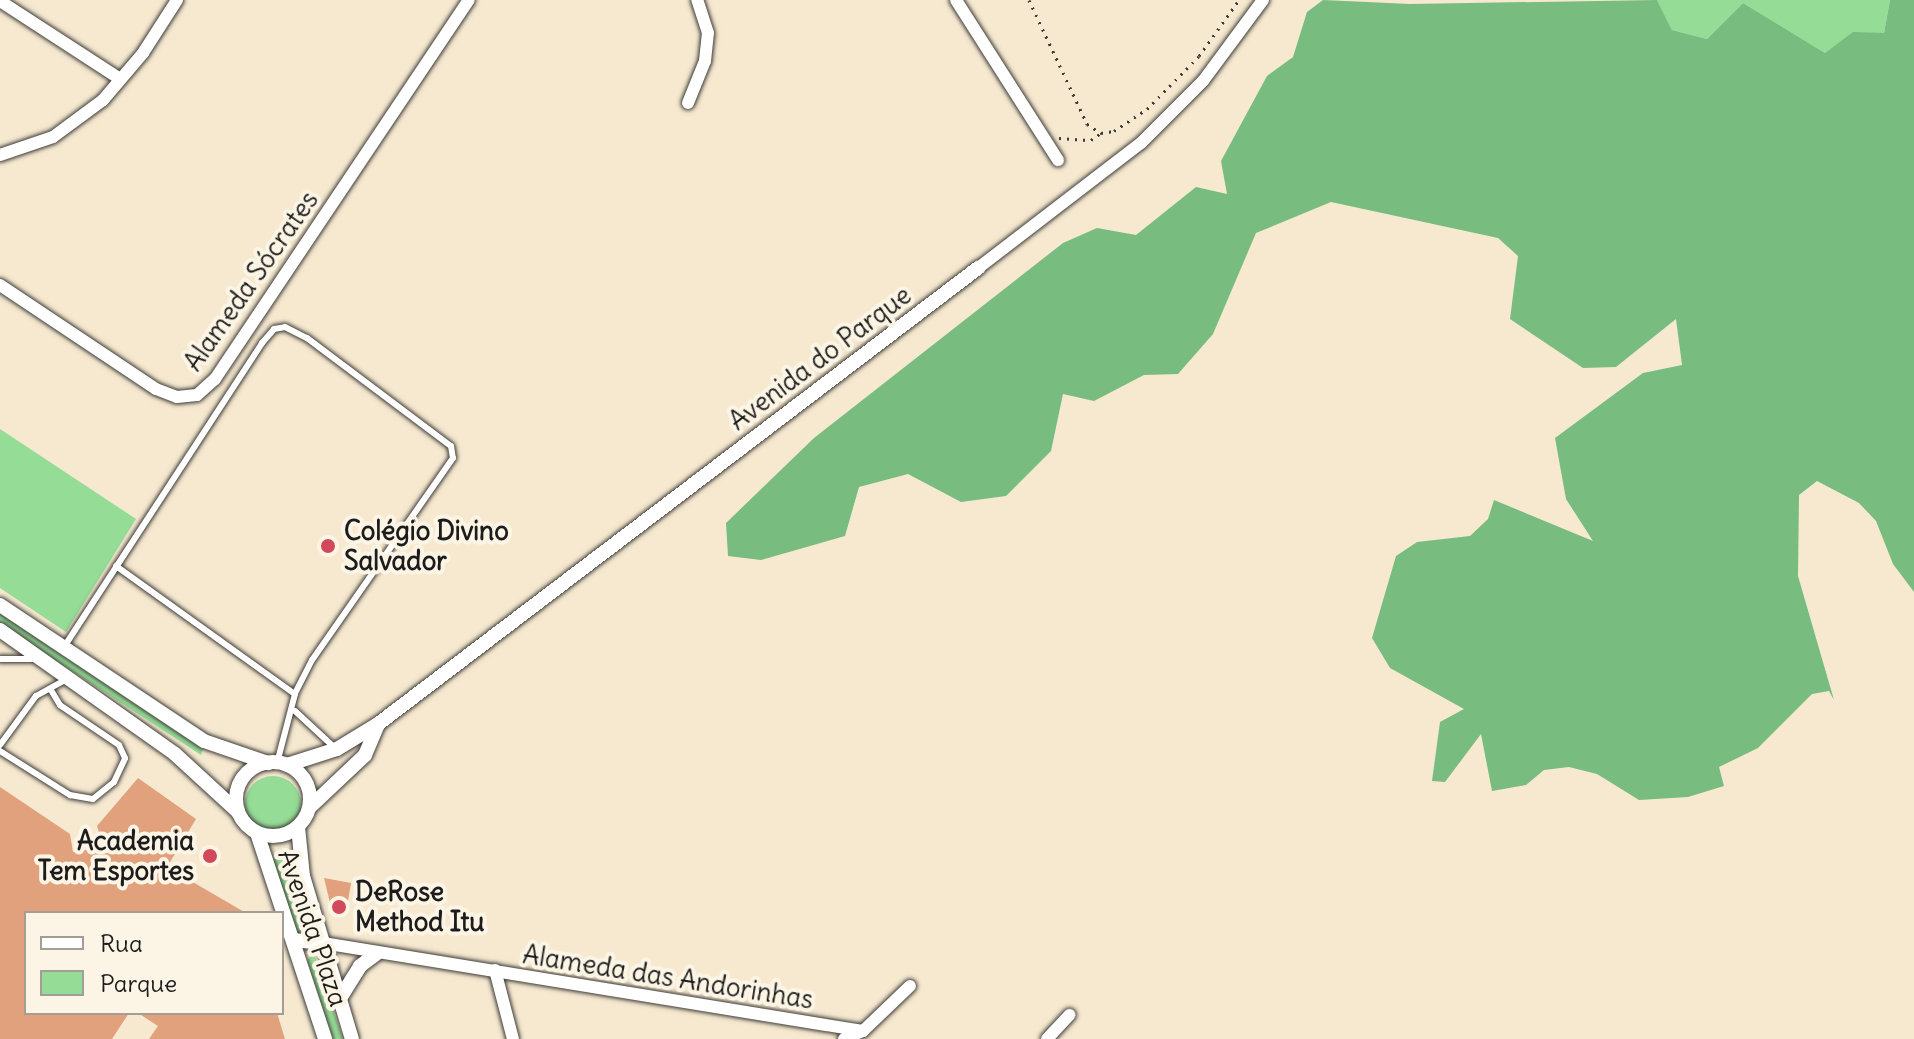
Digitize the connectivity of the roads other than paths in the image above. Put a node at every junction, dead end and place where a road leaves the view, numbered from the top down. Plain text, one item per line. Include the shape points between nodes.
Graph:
1 (177, 0) edge
2 (469, 0) edge
3 (697, 0) edge
4 (956, 0) edge
5 (1263, 0) edge
6 (0, 1) edge
7 (120, 79) junction
8 (688, 103) dead end
9 (0, 155) edge
10 (1058, 160) dead end
11 (978, 268) joint
12 (0, 285) edge
13 (116, 566) junction
14 (0, 605) edge
15 (0, 630) edge
16 (64, 647) junction
17 (0, 659) edge
18 (46, 660) junction
19 (70, 678) junction
20 (51, 690) junction
21 (295, 694) junction
22 (295, 711) junction
23 (378, 724) junction
24 (0, 748) edge
25 (337, 749) junction
26 (277, 763) junction
27 (309, 808) junction
28 (238, 812) junction
29 (298, 827) junction
30 (257, 833) junction
31 (283, 911) edge
32 (284, 913) edge
33 (293, 940) junction
34 (323, 943) junction
35 (377, 953) junction
36 (495, 970) junction
37 (910, 986) dead end
38 (339, 1000) junction
39 (1069, 1015) dead end
40 (863, 1031) junction
41 (325, 1039) edge
42 (352, 1039) edge
43 (513, 1039) edge
44 (844, 1039) edge
45 (1047, 1039) edge

1 - 7 street
2 - 12 street, Alameda Sócrates via 215,379 197,395 177,397 156,389
3 - 8 street via 708,33 705,61
4 - 10 street
5 - 11 street, Avenida do Parque via 1203,81 1141,143
6 - 7 street
7 - 9 street via 103,100 53,137
11 - 23 street, Avenida do Parque
13 - 16 lane
13 - 21 lane
13 - 21 lane via 262,343 274,329 285,327 307,338 451,446 453,458 312,660
14 - 16 street
15 - 18 street
16 - 26 street via 204,741
17 - 18 lane
18 - 19 street
19 - 20 lane
19 - 28 street via 175,754
20 - 24 lane via 22,711
20 - 24 lane via 60,705 119,745 125,758 114,782 93,799 70,795
21 - 22 lane
22 - 25 lane
22 - 26 lane
23 - 25 street, Avenida do Parque
23 - 27 street, Avenida do Parque via 365,755
25 - 26 street, Avenida do Parque
26 - 27 street via 306,783
26 - 28 street via 245,775 236,799
27 - 29 street
28 - 30 street
29 - 30 street via 285,834
29 - 34 street, Avenida Plaza via 303,876
30 - 31 street, Avenida Plaza
32 - 33 street, Avenida Plaza
33 - 34 street
33 - 41 street, Avenida Plaza
34 - 35 street, Alameda das Andorinhas
34 - 38 street, Avenida Plaza
35 - 36 street, Alameda das Andorinhas
35 - 38 street via 360,966
36 - 40 street, Alameda das Andorinhas
36 - 43 street
37 - 40 street
38 - 42 street, Avenida Plaza
39 - 45 street
40 - 44 street

